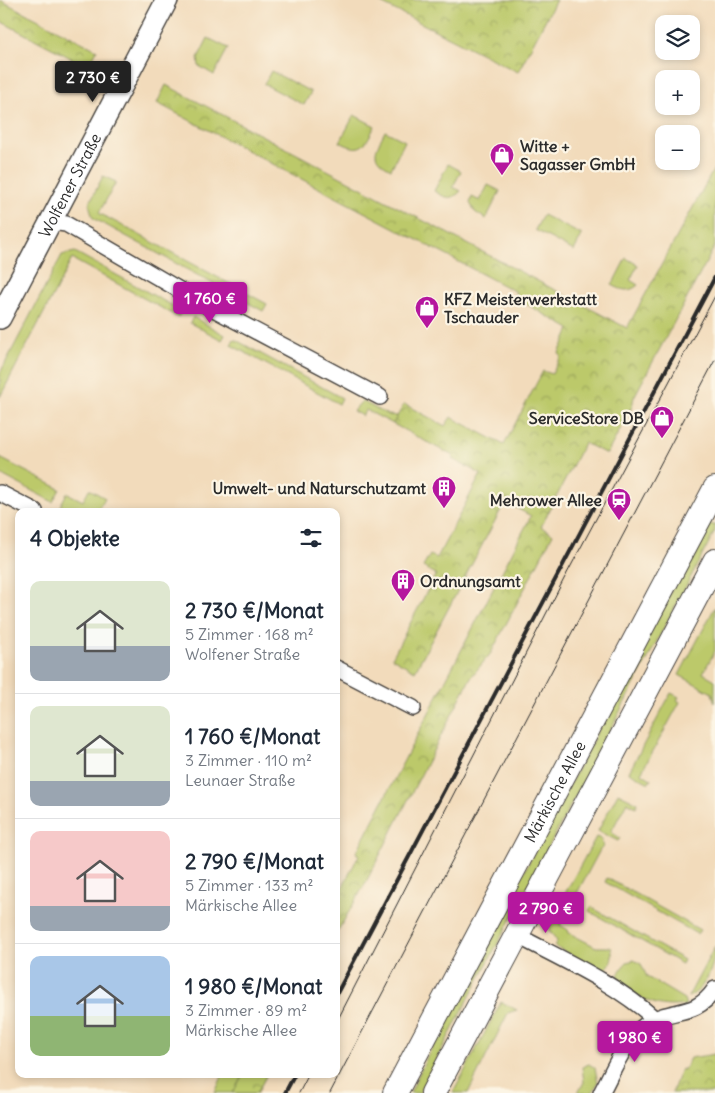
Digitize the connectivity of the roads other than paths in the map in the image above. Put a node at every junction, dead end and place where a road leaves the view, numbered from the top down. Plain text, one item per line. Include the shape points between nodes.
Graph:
1 (167, 0) edge
2 (51, 222) junction
3 (0, 318) edge
4 (380, 397) dead end
5 (715, 489) edge
6 (0, 493) edge
7 (29, 508) edge
8 (708, 517) edge
9 (715, 561) edge
10 (340, 670) edge
11 (413, 708) dead end
12 (518, 936) junction
13 (715, 990) edge
14 (655, 1019) junction
15 (395, 1093) edge
16 (432, 1093) edge
17 (601, 1093) edge

1 - 2 street, Wolfener Straße
2 - 3 street, Wolfener Straße
2 - 4 street via 66,224 195,298
5 - 8 main road, Märkische Allee
6 - 7 street
8 - 15 main road, Märkische Allee
9 - 12 main road
10 - 11 street
12 - 14 street via 606,983 635,1001
12 - 16 main road
13 - 14 street via 707,1000 691,1010
14 - 17 street via 630,1040

